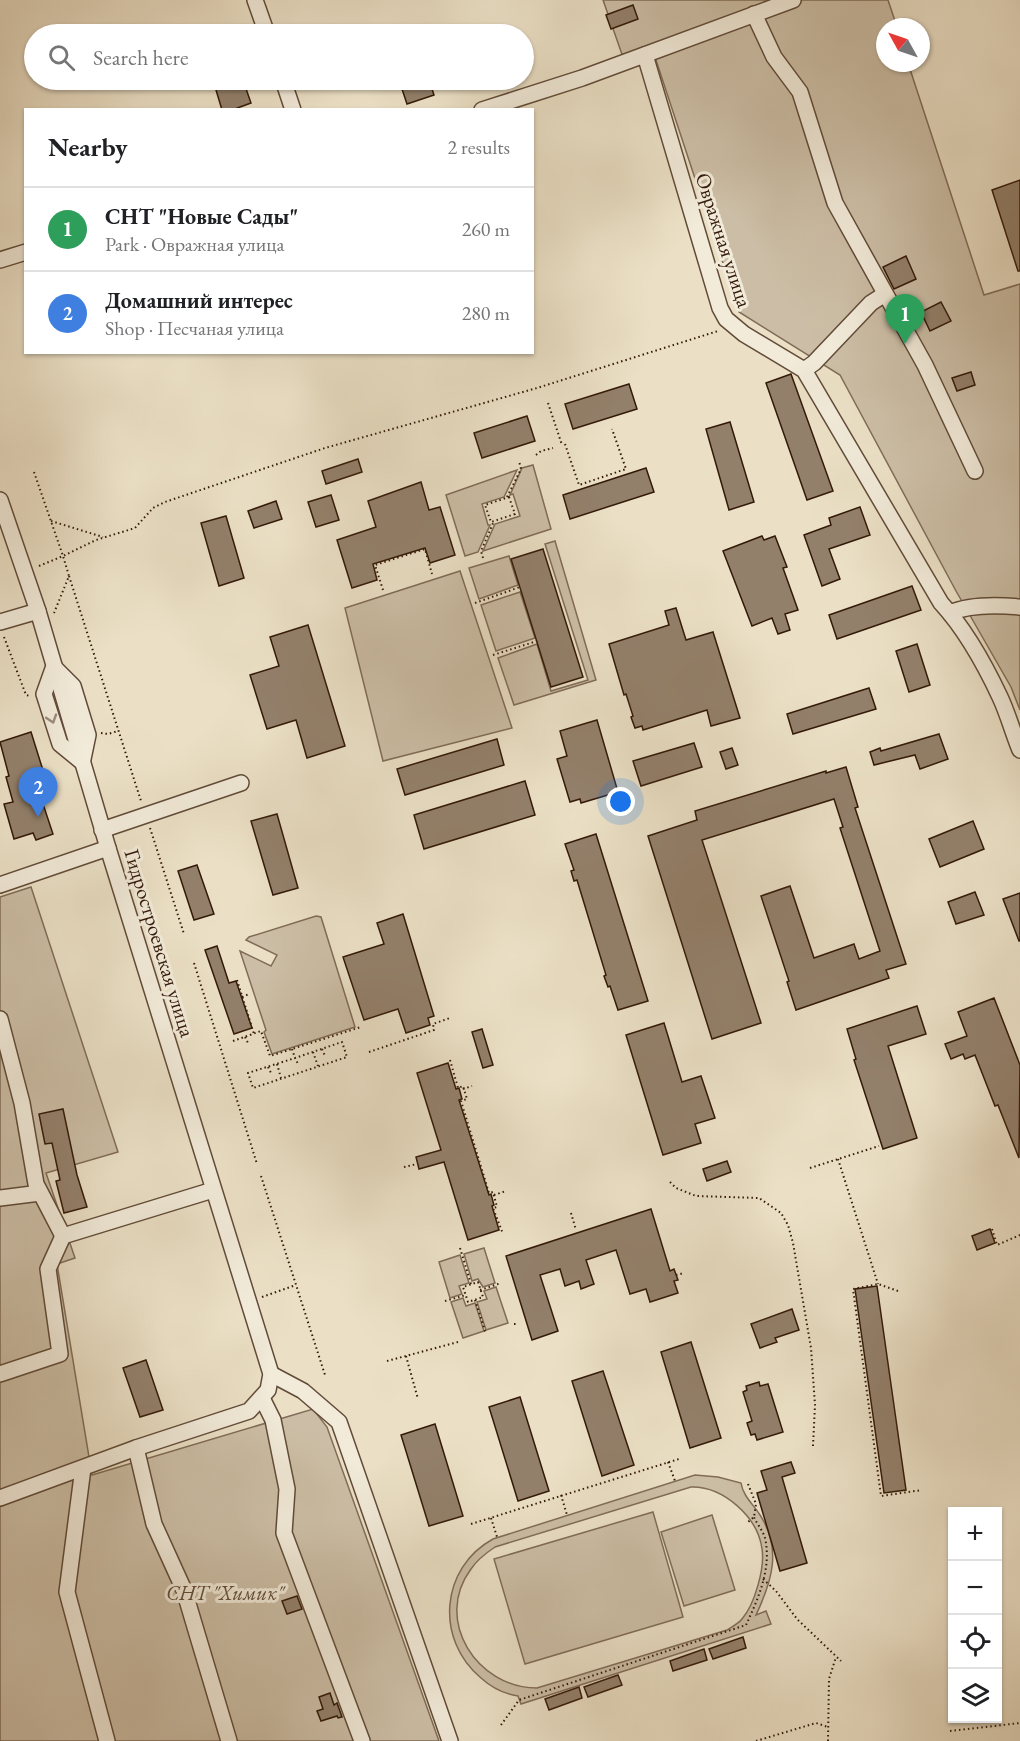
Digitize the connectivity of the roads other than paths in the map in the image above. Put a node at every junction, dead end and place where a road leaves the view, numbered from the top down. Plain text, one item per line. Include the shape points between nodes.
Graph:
1 (255, 0) edge
2 (792, 0) edge
3 (754, 14) junction
4 (263, 24) edge
5 (645, 55) junction
6 (286, 90) edge
7 (292, 108) edge
8 (488, 108) edge
9 (24, 253) edge
10 (0, 260) edge
11 (885, 294) junction
12 (804, 370) junction
13 (975, 471) dead end
14 (0, 500) edge
15 (1020, 607) edge
16 (950, 613) junction
17 (44, 615) junction
18 (2, 629) edge
19 (54, 666) junction
20 (1020, 750) edge
21 (82, 762) junction
22 (241, 783) dead end
23 (102, 830) junction
24 (108, 848) junction
25 (0, 885) edge
26 (0, 1020) edge
27 (213, 1190) junction
28 (40, 1192) junction
29 (0, 1198) edge
30 (63, 1236) junction
31 (0, 1374) edge
32 (272, 1374) junction
33 (262, 1398) junction
34 (136, 1448) junction
35 (83, 1468) junction
36 (0, 1498) edge
37 (107, 1741) edge
38 (229, 1741) edge
39 (362, 1741) edge
40 (450, 1741) edge

1 - 4 street
2 - 3 street
3 - 5 street
3 - 11 street via 774,57 800,92 835,203
5 - 8 street
5 - 12 street, Овражная улица via 720,308 732,325
6 - 7 street
9 - 10 street
11 - 12 street via 871,303
11 - 13 street via 925,365
12 - 16 street, Овражная улица
14 - 17 street
15 - 16 street via 961,608
16 - 20 street, Овражная улица via 997,691
17 - 18 street
17 - 19 street
19 - 21 street via 73,686 88,735
19 -> 21 street via 44,694 60,744
21 - 23 street, Гидростроевская улица
22 - 23 street
23 - 24 street, Гидростроевская улица
24 - 25 street
24 - 27 street, Гидростроевская улица
26 - 28 street
27 - 30 street
27 - 32 street, Гидростроевская улица
28 - 29 street
28 - 30 street
30 - 31 street via 48,1269 60,1354
32 - 33 street
32 - 40 street via 303,1391 339,1422
33 - 34 street via 249,1411 233,1418
33 - 39 street via 273,1420 287,1489 284,1533
34 - 35 street
34 - 38 street via 154,1524 184,1590
35 - 36 street
35 - 37 street via 67,1592

